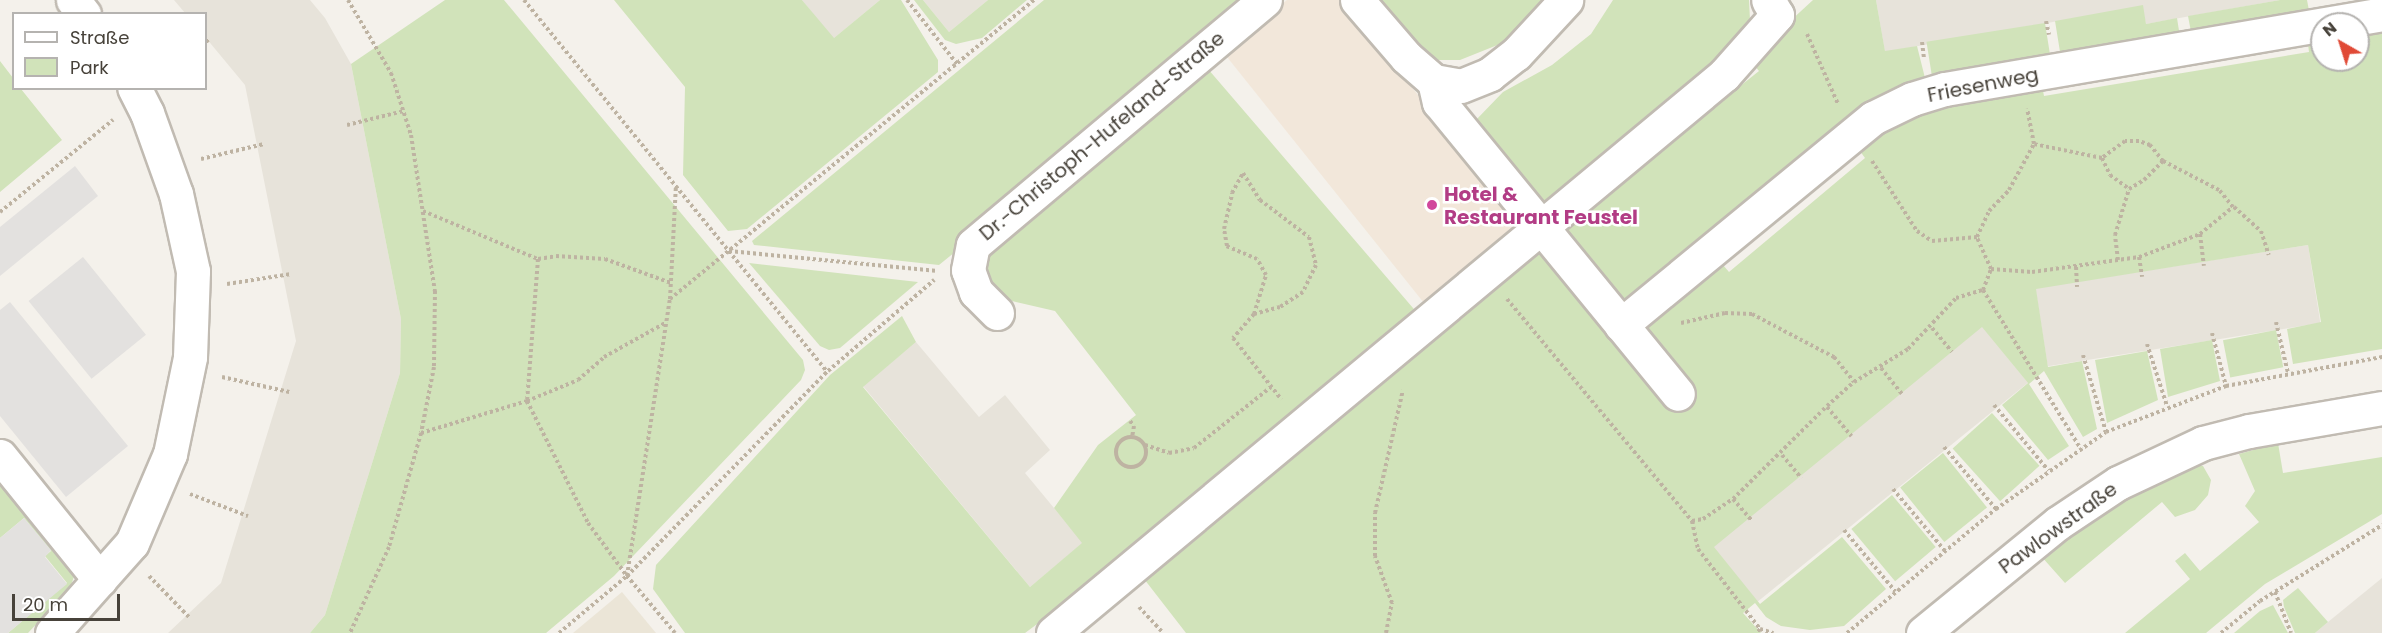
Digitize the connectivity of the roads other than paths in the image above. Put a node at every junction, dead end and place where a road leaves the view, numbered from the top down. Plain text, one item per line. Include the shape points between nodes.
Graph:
1 (73, 0) edge
2 (1265, 0) edge
3 (1357, 0) edge
4 (1566, 0) edge
5 (1768, 0) edge
6 (82, 12) edge
7 (2382, 14) edge
8 (1434, 81) junction
9 (136, 93) edge
10 (1542, 228) junction
11 (997, 313) dead end
12 (1634, 315) junction
13 (1678, 394) dead end
14 (2382, 408) edge
15 (0, 456) edge
16 (100, 580) junction
17 (52, 633) edge
18 (1053, 633) edge
19 (1923, 633) edge

1 - 6 street
2 - 11 street, Dr.-Christoph-Hufeland-Straße via 973,245 968,270 976,292
3 - 8 street via 1406,57
4 - 8 street via 1516,54 1490,74 1461,86
5 - 10 street via 1777,15 1724,75
7 - 12 street, Friesenweg via 1945,89 1912,99 1873,118
8 - 10 street via 1439,102
9 - 16 street via 166,168 193,271 188,369 170,453 158,482 125,552
10 - 12 street
10 - 18 street
12 - 13 street
14 - 19 street, Pawlowstraße via 2249,431 2204,443 2118,483 2058,523
15 - 16 street
16 - 17 street

